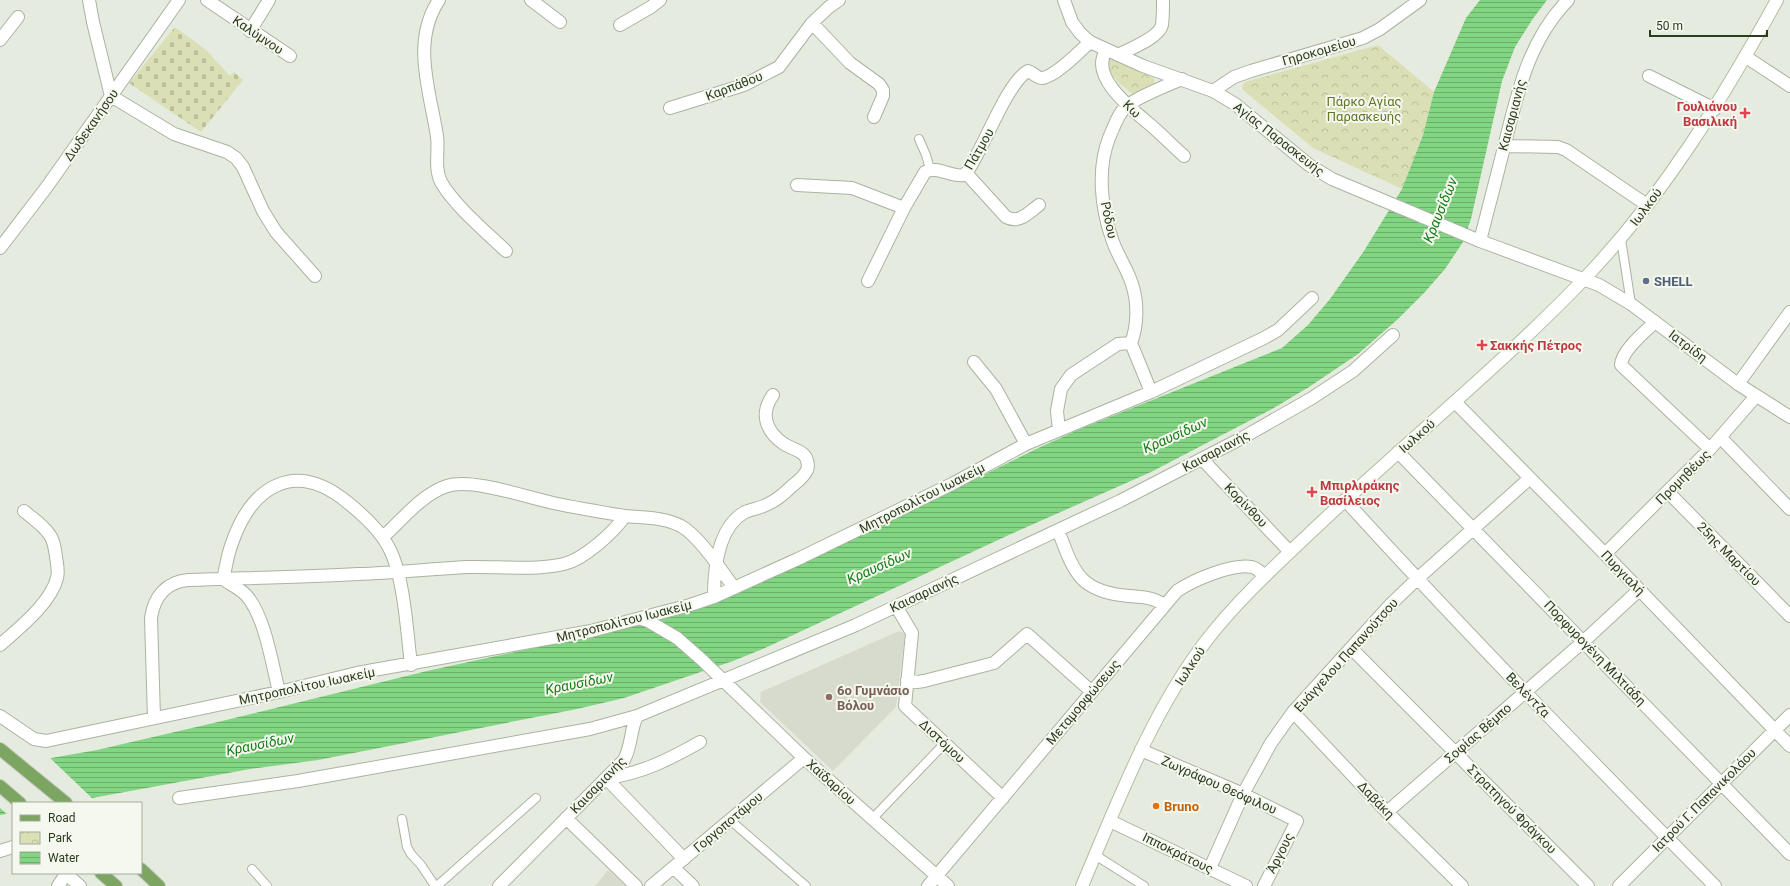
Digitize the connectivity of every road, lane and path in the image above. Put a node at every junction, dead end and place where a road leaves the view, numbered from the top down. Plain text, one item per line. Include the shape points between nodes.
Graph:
1 (89, 0) edge
2 (179, 0) edge
3 (207, 0) edge
4 (269, 0) edge
5 (439, 0) edge
6 (531, 0) edge
7 (660, 0) edge
8 (840, 0) edge
9 (1064, 0) edge
10 (1163, 0) edge
11 (1420, 0) edge
12 (1568, 0) edge
13 (1777, 0) edge
14 (18, 17) dead end
15 (560, 22) dead end
16 (812, 23) junction
17 (620, 25) dead end
18 (250, 30) junction
19 (0, 40) edge
20 (1090, 42) junction
21 (1106, 51) junction
22 (1118, 55) junction
23 (290, 56) dead end
24 (1746, 57) junction
25 (1649, 76) dead end
26 (1182, 79) junction
27 (1790, 86) edge
28 (1213, 91) junction
29 (111, 96) junction
30 (1127, 106) junction
31 (670, 108) dead end
32 (1715, 109) junction
33 (874, 117) dead end
34 (919, 139) dead end
35 (1504, 146) junction
36 (1184, 156) dead end
37 (930, 169) junction
38 (966, 173) junction
39 (797, 185) dead end
40 (1039, 205) dead end
41 (1647, 205) junction
42 (904, 208) junction
43 (1621, 239) junction
44 (1476, 240) junction
45 (0, 248) edge
46 (506, 251) dead end
47 (315, 276) dead end
48 (1584, 279) junction
49 (868, 281) dead end
50 (1312, 298) dead end
51 (1631, 304) junction
52 (1790, 312) edge
53 (1655, 322) junction
54 (1393, 335) dead end
55 (1130, 344) junction
56 (974, 362) dead end
57 (1738, 384) junction
58 (1151, 392) junction
59 (773, 395) dead end
60 (1756, 396) junction
61 (1455, 402) junction
62 (1790, 417) edge
63 (1059, 430) junction
64 (1721, 438) junction
65 (1026, 444) junction
66 (1710, 449) junction
67 (1398, 452) junction
68 (1202, 459) junction
69 (1530, 478) junction
70 (1668, 492) junction
71 (1345, 500) junction
72 (1790, 509) edge
73 (24, 511) dead end
74 (625, 516) junction
75 (1473, 528) junction
76 (1058, 530) junction
77 (383, 537) junction
78 (1290, 552) junction
79 (1605, 554) junction
80 (717, 564) junction
81 (398, 572) junction
82 (1265, 576) junction
83 (223, 579) junction
84 (1417, 579) junction
85 (734, 588) junction
86 (1639, 590) junction
87 (714, 597) junction
88 (1164, 605) junction
89 (896, 606) junction
90 (1790, 616) edge
91 (645, 620) junction
92 (1584, 641) junction
93 (0, 645) edge
94 (1351, 648) junction
95 (411, 665) junction
96 (720, 678) junction
97 (907, 680) junction
98 (279, 692) junction
99 (1092, 692) junction
100 (1525, 693) junction
101 (1293, 712) junction
102 (1790, 715) edge
103 (0, 716) edge
104 (636, 716) junction
105 (154, 718) junction
106 (1775, 730) junction
107 (700, 742) dead end
108 (945, 743) junction
109 (1790, 746) edge
110 (0, 749) edge
111 (1141, 750) junction
112 (1455, 753) junction
113 (804, 758) junction
114 (606, 778) junction
115 (1722, 783) junction
116 (0, 786) edge
117 (1243, 794) junction
118 (179, 798) dead end
119 (536, 798) dead end
120 (1003, 798) junction
121 (19, 802) edge
122 (65, 802) edge
123 (1387, 812) junction
124 (566, 818) junction
125 (402, 819) dead end
126 (872, 819) junction
127 (730, 820) junction
128 (1110, 821) junction
129 (1297, 821) joint
130 (1667, 837) junction
131 (1790, 854) edge
132 (1095, 855) junction
133 (684, 859) junction
134 (674, 868) junction
135 (1210, 868) junction
136 (252, 869) dead end
137 (142, 870) edge
138 (65, 874) edge
139 (67, 874) edge
140 (102, 874) edge
141 (936, 876) junction
142 (58, 886) edge
143 (80, 886) edge
144 (116, 886) edge
145 (159, 886) edge
146 (267, 886) edge
147 (436, 886) edge
148 (499, 886) edge
149 (636, 886) edge
150 (651, 886) edge
151 (693, 886) edge
152 (806, 886) edge
153 (928, 886) edge
154 (948, 886) edge
155 (1082, 886) edge
156 (1144, 886) edge
157 (1246, 886) edge
158 (1264, 886) edge
159 (1462, 886) edge
160 (1588, 886) edge
161 (1619, 886) edge
162 (1715, 886) edge

1 - 29 street
2 - 29 street, Δωδεκανήσου
3 - 18 street, Καλύμνου
4 - 18 street
5 - 46 street via 424,38 423,58 437,138 438,176 457,202
6 - 15 street
7 - 17 street
8 - 16 street, Καρπάθου
9 - 20 street, Αγίας Παρασκευής via 1072,22
10 - 22 street via 1160,30
11 - 28 street, Γηροκομείου via 1363,38 1250,71 1234,77
12 - 35 street, Καισαριανής via 1547,25 1531,53 1516,95
13 - 24 street, Ιωλκού
14 - 19 street
16 - 31 street, Καρπάθου via 779,67 744,85
16 - 33 street via 850,63 879,84 883,96
18 - 23 street, Καλύμνου
20 - 21 street, Αγίας Παρασκευής
20 - 38 street, Πάτμου via 1065,65 1044,77 1039,78 1028,71 1023,74 1007,96
21 - 22 street, Αγίας Παρασκευής
21 - 30 street, Κω via 1102,56 1101,67 1113,90
22 - 26 street, Αγίας Παρασκευής
24 - 27 street
24 - 32 street, Ιωλκού
25 - 32 street
26 - 28 street, Αγίας Παρασκευής
26 - 30 street
28 - 44 street, Αγίας Παρασκευής via 1235,104 1322,173
29 - 45 street, Δωδεκανήσου
29 - 47 street via 174,134 222,150 236,158 276,232
30 - 36 street, Κω
30 - 55 street, Ρόδου via 1119,116 1104,153 1102,191 1112,241 1132,283 1134,293 1135,334
32 - 41 street, Ιωλκού
34 - 37 lane
35 - 41 street via 1558,147 1566,150
35 - 44 street, Καισαριανής
37 - 38 street, Πάτμου via 959,176
37 - 42 street via 924,172
38 - 40 street via 1006,217 1020,219
39 - 42 street via 852,188
41 - 43 street, Ιωλκού
42 - 49 street
43 - 48 street, Ιωλκού
43 - 51 lane
44 - 48 street, Αγίας Παρασκευής
48 - 51 street, Ιατρίδη
48 - 61 street, Ιωλκού
50 - 58 street, Μητροπολίτου Ιωακείμ via 1278,330
51 - 53 street, Ιατρίδη
52 - 57 street
53 - 57 street, Ιατρίδη
53 - 66 street via 1625,353 1621,365
54 - 68 street, Καισαριανής via 1367,360 1331,386
55 - 58 street
55 - 63 street via 1118,344 1110,348 1071,375 1061,389
56 - 65 street via 996,388
57 - 60 street, Ιατρίδη
58 - 63 street, Μητροπολίτου Ιωακείμ
59 - 80 street via 765,413 770,431 777,439 804,455 808,464 807,470 786,492 767,505 748,511 737,518 723,537
60 - 62 street, Ιατρίδη
60 - 64 street, Προμηθέως
61 - 67 street, Ιωλκού
61 - 69 street, Πυργιαλή
63 - 65 street, Μητροπολίτου Ιωακείμ
64 - 66 street, Προμηθέως
64 - 72 street
65 - 85 street, Μητροπολίτου Ιωακείμ via 878,521
66 - 70 street, Προμηθέως
67 - 71 street, Ιωλκού
67 - 75 street, Πορφυρογένη Μιλτιάδη
68 - 76 street, Καισαριανής
68 - 78 street, Κορίνθου
69 - 75 street, Ευάγγελου Παπανούτσου
69 - 79 street, Πυργιαλή
70 - 79 street, Προμηθέως
70 - 90 street, 25ης Μαρτίου
71 - 78 street, Ιωλκού
71 - 84 street, Βελέντζα
73 - 93 street via 48,532 53,540 57,578 48,598
74 - 77 street via 478,486 456,484 423,500
74 - 80 street via 664,520 682,527
74 - 81 street via 591,549 563,564
75 - 84 street, Ευάγγελου Παπανούτσου
75 - 92 street, Πορφυρογένη Μιλτιάδη
76 - 88 street via 1074,569 1091,586 1111,594 1150,598
76 - 89 street, Καισαριανής
77 - 81 street
77 - 83 street via 336,493 302,480 284,483 262,495 245,515 231,546
78 - 82 street, Ιωλκού
79 - 86 street, Πυργιαλή
80 - 85 street
80 - 87 street via 714,574
81 - 83 street
81 - 95 street
82 - 88 street, Μεταμορφώσεως via 1250,567 1212,574 1184,586
82 - 111 street, Ιωλκού via 1216,629 1198,653 1172,693
83 - 98 street via 245,594 254,606
83 - 105 street via 177,582 166,588 155,602 151,624
84 - 94 street, Ευάγγελου Παπανούτσου
84 - 100 street, Βελέντζα
85 - 87 street, Μητροπολίτου Ιωακείμ
86 - 92 street, Σοφίας Βέμπο
86 - 106 street, Πυργιαλή
87 - 91 street, Μητροπολίτου Ιωακείμ
88 - 99 street, Μεταμορφώσεως
89 - 96 street, Καισαριανής via 856,625
89 - 97 street, Διστόμου via 912,633
91 - 95 street, Μητροπολίτου Ιωακείμ
91 - 96 street, Χαϊδαρίου via 677,638
92 - 100 street, Σοφίας Βέμπο
92 - 115 street, Πορφυρογένη Μιλτιάδη
94 - 101 street, Ευάγγελου Παπανούτσου
94 - 112 street, Στρατηγού Φράγκου
95 - 98 street, Μητροπολίτου Ιωακείμ via 358,673
96 - 104 street, Καισαριανής
96 - 113 street, Χαϊδαρίου
97 - 99 street via 924,681 994,663 1027,634
97 - 108 street, Διστόμου via 905,706
98 - 105 street, Μητροπολίτου Ιωακείμ
99 - 120 street, Μεταμορφώσεως
100 - 112 street, Σοφίας Βέμπο
100 - 130 street, Βελέντζα
101 - 117 street, Ευάγγελου Παπανούτσου via 1271,743
101 - 123 street, Δαβάκη
102 - 106 street, Ιατρού Γ. Παπανικολάου
103 - 105 street, Μητροπολίτου Ιωακείμ via 25,734 40,741
104 - 114 street, Καισαριανής via 628,753
104 - 118 street via 582,730 298,781
106 - 109 street, Πυργιαλή
106 - 115 street, Ιατρού Γ. Παπανικολάου
107 - 114 street via 671,759 622,776
108 - 120 street, Διστόμου
108 - 126 lane
110 - 122 main road
111 - 117 street, Ζωγράφου Θεόφιλου
111 - 128 street, Ιωλκού
112 - 123 street, Σοφίας Βέμπο
112 - 160 street, Στρατηγού Φράγκου
113 - 126 street, Χαϊδαρίου
113 - 127 street, Γοργοποτάμου
114 - 124 street, Καισαριανής
114 - 133 street
115 - 130 street, Ιατρού Γ. Παπανικολάου
115 - 131 street, Πορφυρογένη Μιλτιάδη
116 - 121 main road
117 - 129 street, Ζωγράφου Θεόφιλου
117 - 135 street, Ευάγγελου Παπανούτσου
119 - 147 lane
120 - 141 street, Μεταμορφώσεως
123 - 159 street, Δαβάκη
124 - 148 street, Καισαριανής
124 - 149 street
125 - 147 lane via 407,847
126 - 141 street, Χαϊδαρίου
127 - 133 street, Γοργοποτάμου
127 - 152 lane
128 - 132 street, Ιωλκού
128 - 135 street, Ιπποκράτους
129 - 158 street, Άργους
130 - 161 street, Ιατρού Γ. Παπανικολάου
130 - 162 street, Βελέντζα
132 - 155 street, Ιωλκού
132 - 156 lane
133 - 134 street, Γοργοποτάμου
134 - 150 street, Γοργοποτάμου
134 - 151 street
135 - 157 street, Ιπποκράτους
136 - 146 lane
137 - 145 main road
138 - 142 street
139 - 143 street
140 - 144 main road
141 - 153 street, Μεταμορφώσεως
141 - 154 street, Χαϊδαρίου

